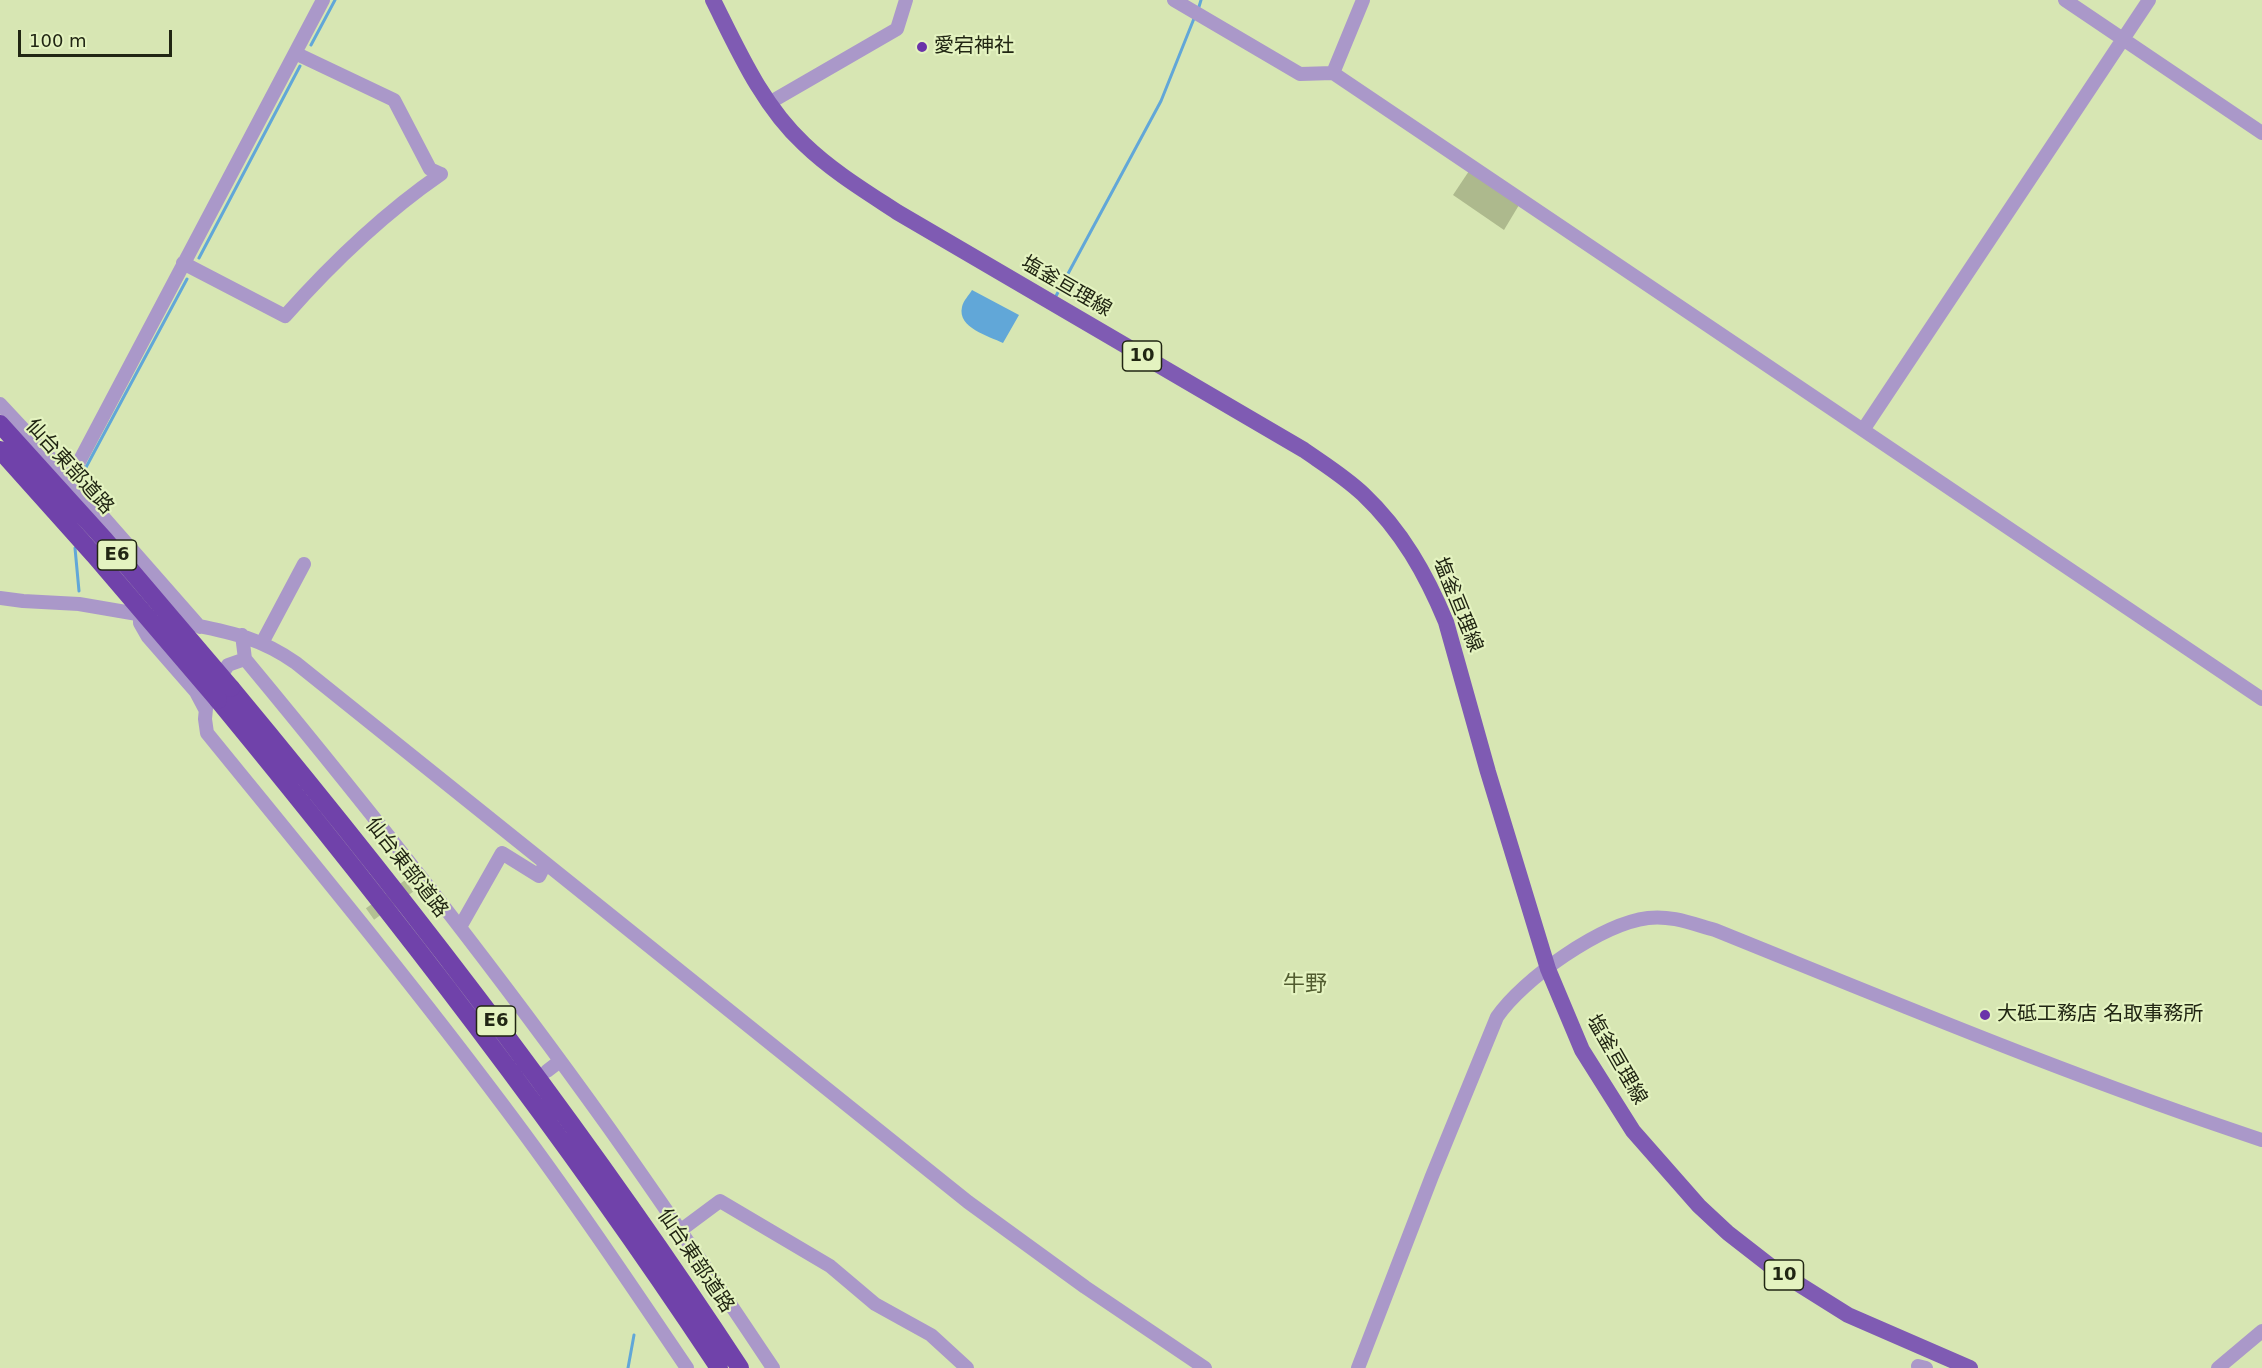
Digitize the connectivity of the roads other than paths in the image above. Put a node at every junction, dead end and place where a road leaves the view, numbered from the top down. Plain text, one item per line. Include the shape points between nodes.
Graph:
1 (323, 0) edge
2 (713, 0) edge
3 (906, 0) edge
4 (1174, 0) edge
5 (1363, 0) edge
6 (2065, 0) edge
7 (2149, 0) edge
8 (2124, 39) junction
9 (295, 53) junction
10 (1333, 74) junction
11 (769, 103) junction
12 (2262, 133) edge
13 (183, 263) junction
14 (0, 404) edge
15 (0, 424) edge
16 (1863, 430) junction
17 (0, 450) edge
18 (70, 479) junction
19 (304, 564) dead end
20 (0, 598) edge
21 (140, 614) junction
22 (200, 627) junction
23 (242, 635) junction
24 (262, 643) junction
25 (245, 659) junction
26 (218, 699) junction
27 (2262, 699) edge
28 (545, 864) junction
29 (420, 878) junction
30 (409, 886) tunnel mouth
31 (460, 927) junction
32 (1548, 969) junction
33 (560, 1061) junction
34 (547, 1071) dead end
35 (2262, 1140) edge
36 (681, 1230) junction
37 (2262, 1331) edge
38 (687, 1368) edge
39 (719, 1368) edge
40 (740, 1368) edge
41 (773, 1368) edge
42 (967, 1368) edge
43 (1205, 1368) edge
44 (1358, 1368) edge
45 (1970, 1368) edge
46 (2218, 1368) edge

1 - 9 street
2 - 11 main road, 塩釜亘理線 / 10
3 - 11 street via 897,29
4 - 10 street via 1300,74
5 - 10 street
6 - 8 street
7 - 8 street
8 - 12 street
8 - 16 street
9 - 13 street
9 - 13 street via 394,100 430,169 441,174 412,194 344,254 285,316
10 - 16 street
11 - 32 main road, 塩釜亘理線 / 10 via 802,143 872,196 1304,450 1363,494 1388,520 1412,552 1446,622
13 - 18 street
14 - 18 street
15 - 26 highway, 仙台東部道路 / E6, bridge via 105,540
16 - 27 street
17 - 26 highway, 仙台東部道路 / E6, bridge
18 - 22 street
19 - 24 street
20 - 21 street via 79,604
21 - 22 street
21 - 26 street via 148,637 196,692
22 - 23 street
23 - 24 street
23 - 25 street
24 - 28 street via 296,663
25 - 26 street via 228,665 207,698
25 - 29 street via 349,784
26 - 38 street via 207,733 365,918 509,1101
26 - 39 highway, 仙台東部道路 / E6 via 493,1047 633,1240
26 - 40 highway, 仙台東部道路 / E6 via 327,804 506,1034
28 - 31 street via 539,876 502,852
28 - 43 street via 968,1202 1084,1287
29 - 30 street
29 - 31 street
31 - 33 street
32 - 35 street via 1594,937 1623,923 1649,918 1677,919 1715,930 2048,1063
32 - 44 street via 1506,1003 1489,1033
32 - 45 main road, 塩釜亘理線 / 10 via 1582,1050 1633,1131 1674,1180 1714,1219 1773,1268 1848,1315
33 - 34 street
33 - 36 street
36 - 41 street
36 - 42 street via 720,1201 830,1266 875,1304 931,1335
37 - 46 street

